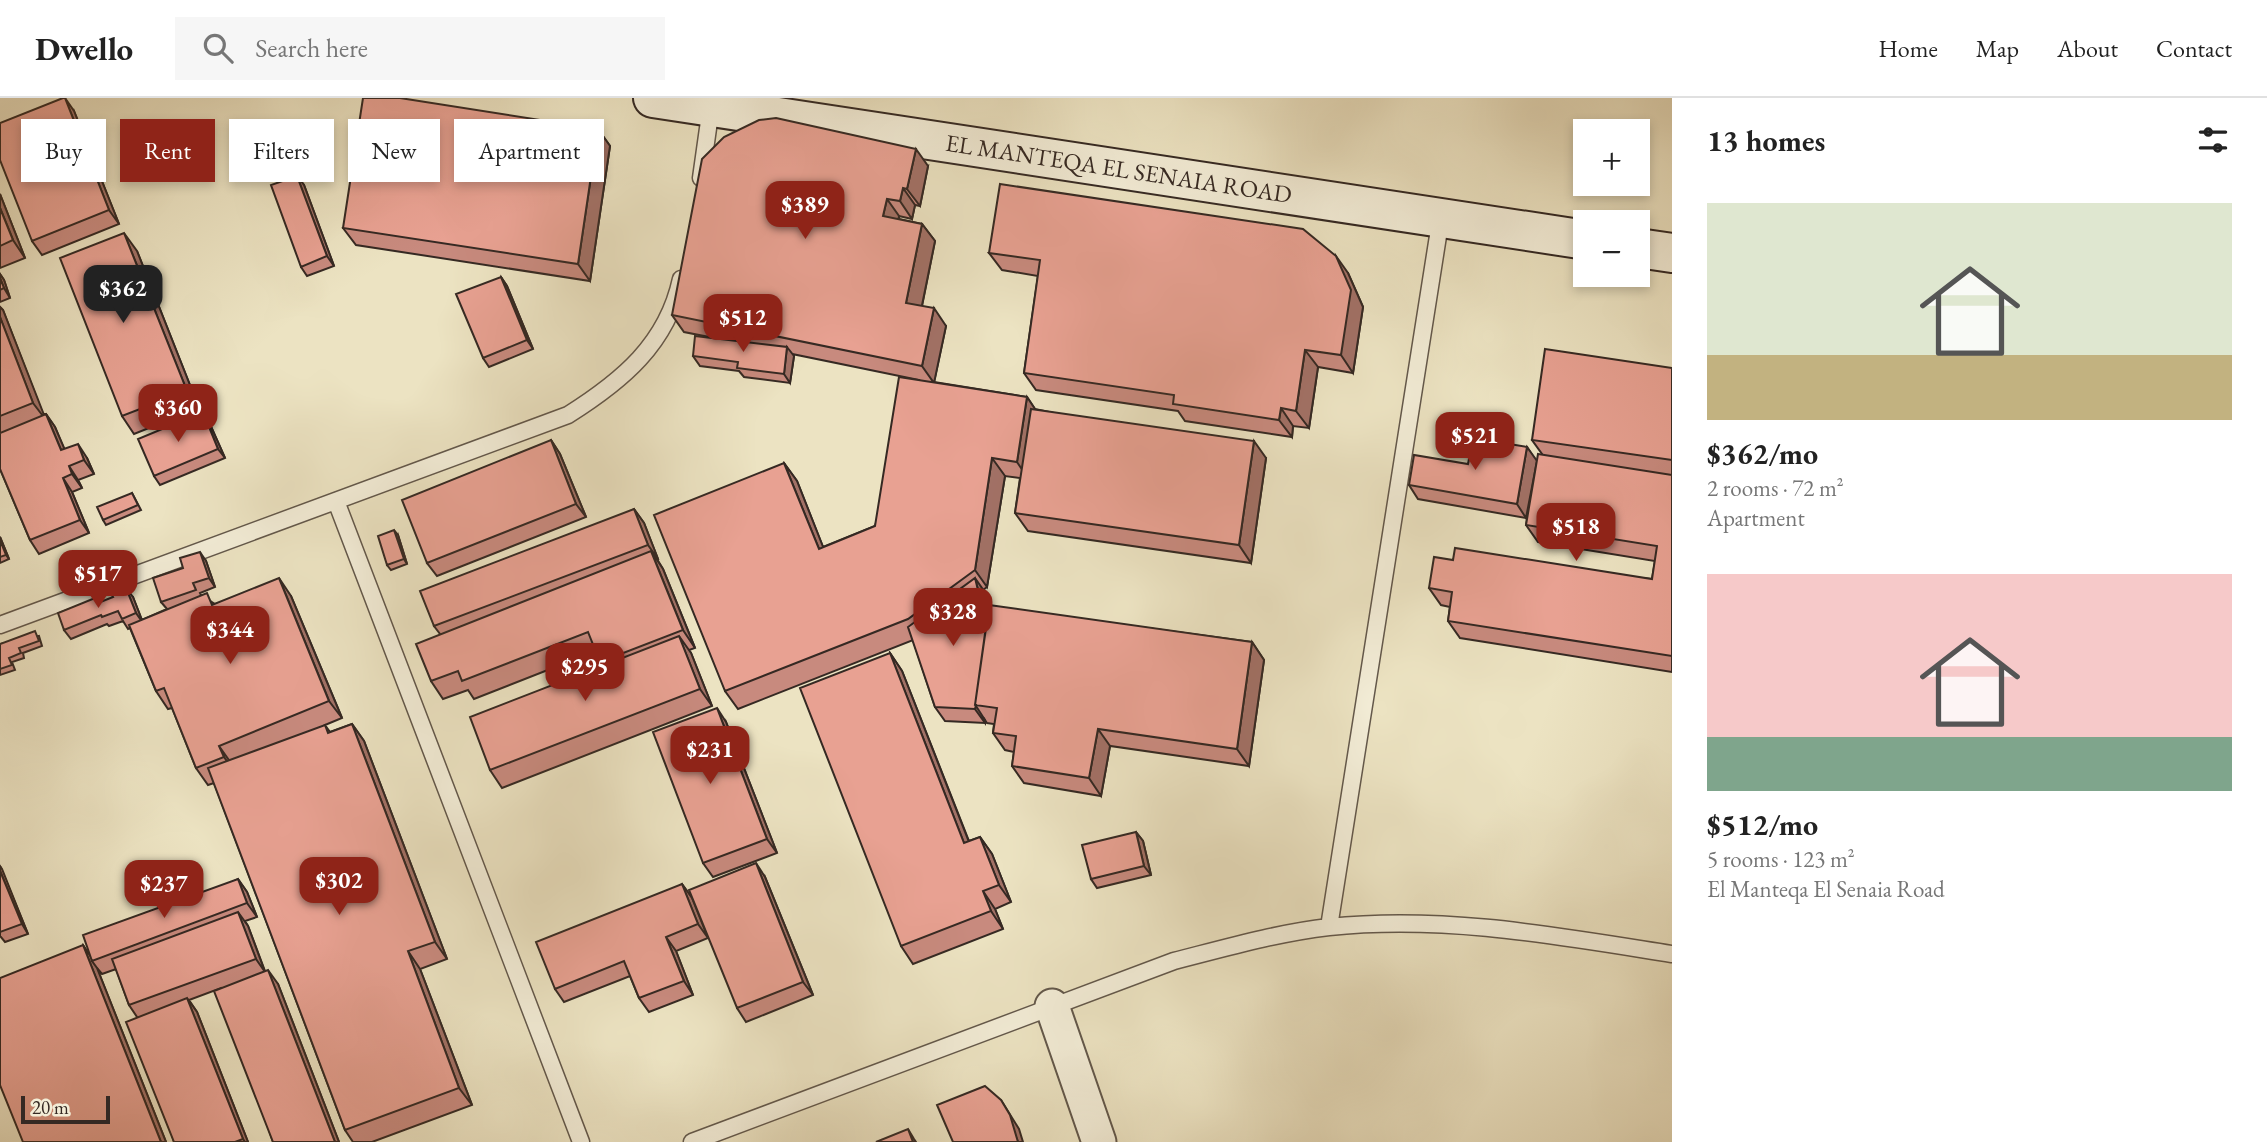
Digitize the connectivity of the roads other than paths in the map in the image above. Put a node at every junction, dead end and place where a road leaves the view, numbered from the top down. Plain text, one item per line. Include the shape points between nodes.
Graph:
1 (653, 98) edge
2 (711, 107) junction
3 (699, 189) edge
4 (1441, 217) junction
5 (1573, 238) edge
6 (1650, 250) edge
7 (1672, 253) edge
8 (683, 267) edge
9 (336, 501) junction
10 (0, 625) edge
11 (1329, 927) junction
12 (1672, 954) edge
13 (1052, 1006) junction
14 (581, 1142) edge
15 (692, 1142) edge
16 (1099, 1142) edge

1 - 2 main road, EL MANTEQA EL SENAIA ROAD
2 - 3 lane
2 - 4 main road, EL MANTEQA EL SENAIA ROAD
4 - 5 main road, EL MANTEQA EL SENAIA ROAD
4 - 11 lane
6 - 7 main road
8 - 9 lane via 678,293 661,331 636,365 604,392 568,415
9 - 10 lane
9 - 14 lane
11 - 12 lane via 1434,923 1531,931
11 - 13 lane via 1174,961
13 - 15 lane
13 - 16 street

